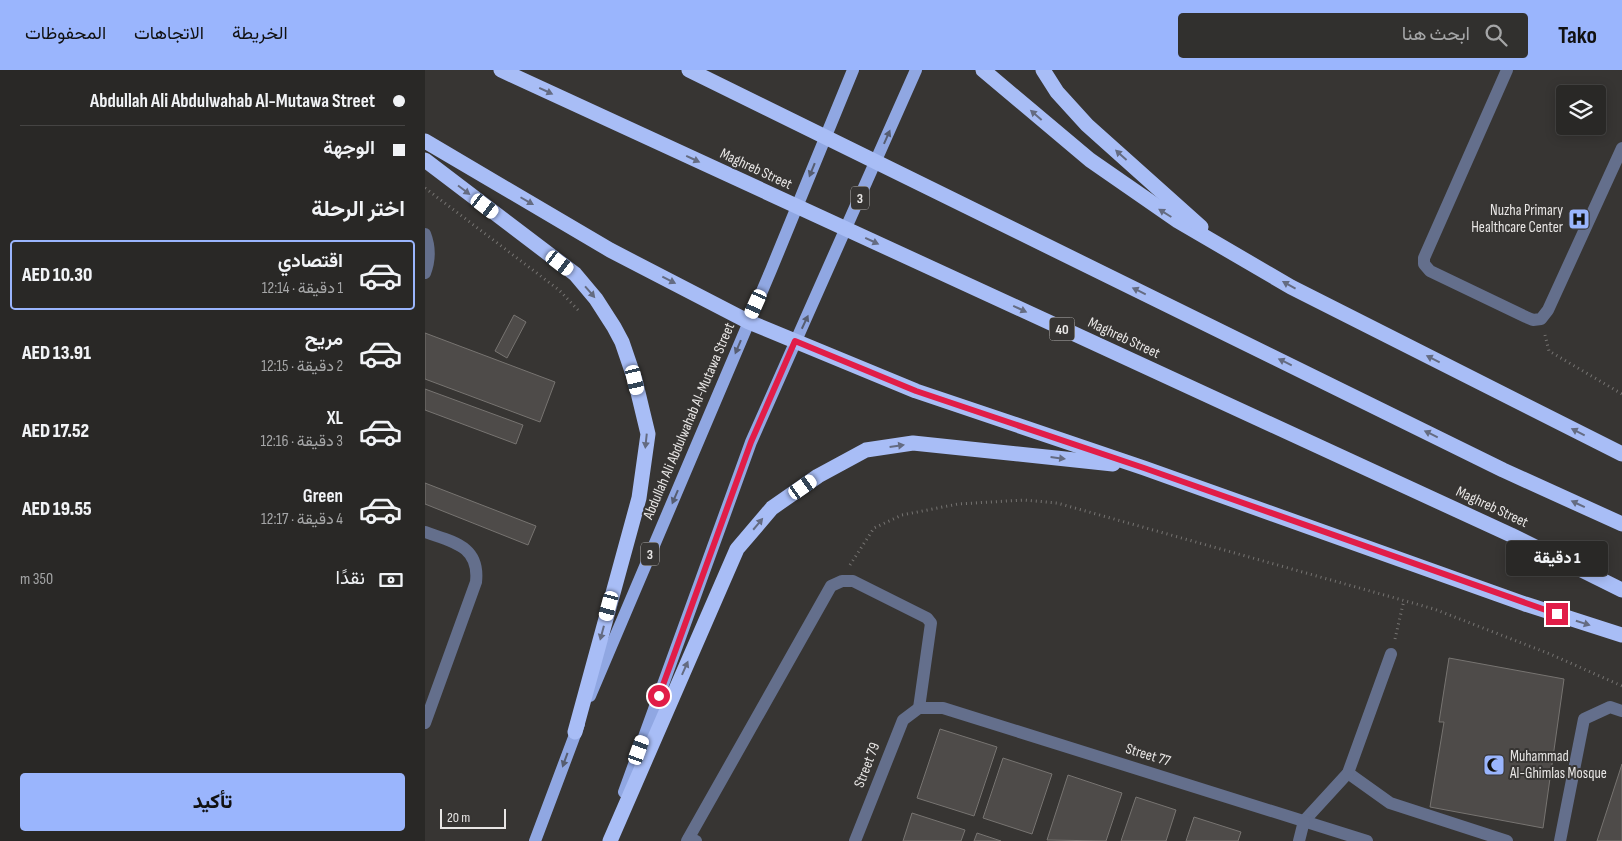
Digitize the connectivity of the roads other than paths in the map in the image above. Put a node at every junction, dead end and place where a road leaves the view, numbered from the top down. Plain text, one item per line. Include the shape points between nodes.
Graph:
1 (501, 70) edge
2 (689, 70) edge
3 (916, 70) edge
4 (983, 70) edge
5 (1043, 70) edge
6 (1507, 70) edge
7 (852, 73) edge
8 (425, 142) edge
9 (1622, 148) edge
10 (425, 160) edge
11 (425, 234) edge
12 (1222, 246) junction
13 (425, 273) edge
14 (749, 322) junction
15 (795, 341) junction
16 (1622, 454) edge
17 (1144, 468) junction
18 (1622, 524) edge
19 (425, 532) edge
20 (1622, 590) edge
21 (1622, 635) edge
22 (1391, 654) road end
23 (919, 708) junction
24 (1622, 711) edge
25 (425, 723) edge
26 (575, 732) junction
27 (1348, 773) junction
28 (1304, 822) junction
29 (691, 840) edge
30 (535, 841) edge
31 (608, 841) edge
32 (855, 841) edge
33 (1299, 841) edge
34 (1367, 841) edge
35 (1507, 841) edge
36 (1560, 841) edge

1 -> 20 highway, Maghreb Street / 40 via 1502,531
18 -> 2 highway via 1494,465
15 -> 3 main road, 3
12 -> 4 highway via 1148,202 1097,166
12 -> 5 highway via 1087,125 1057,92
6 - 9 street via 1424,258 1424,264 1430,271 1526,317 1541,319 1549,310
7 -> 14 main road, Abdullah Ali Abdulwahab Al-Mutawa Street / 3
8 -> 14 highway via 610,250
10 -> 26 highway via 575,274 614,327 635,380 648,434 639,498
11 - 13 street via 429,262
16 -> 12 highway via 1291,287
14 - 15 highway
14 -> 26 main road, Abdullah Ali Abdulwahab Al-Mutawa Street / 3
15 - 17 highway via 916,391
15 - 31 main road, 3 via 751,442
17 -> 21 highway via 1525,604
31 -> 17 highway via 737,549 772,508 818,476 867,450 913,443
19 - 25 street via 469,552 477,570
22 - 27 street
23 - 28 street, Street 77 via 943,708
23 - 29 street via 931,623 927,618 853,581 831,586
23 - 32 street, Street 79 via 903,720
24 - 36 street via 1610,707 1585,720
26 -> 30 main road, Abdullah Ali Abdulwahab Al-Mutawa Street / 3
27 - 28 street
27 - 35 street via 1389,803
28 - 33 street
28 - 34 street, Street 77

